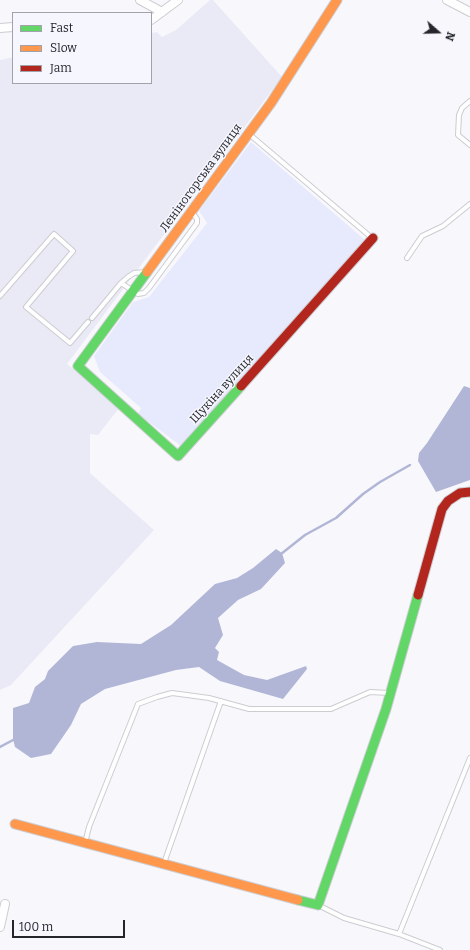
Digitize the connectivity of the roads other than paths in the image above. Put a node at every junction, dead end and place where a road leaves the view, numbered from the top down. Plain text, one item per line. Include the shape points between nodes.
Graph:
1 (140, 0) edge
2 (178, 0) edge
3 (337, 0) edge
4 (448, 0) edge
5 (162, 12) junction
6 (470, 12) edge
7 (152, 19) edge
8 (12, 27) edge
9 (0, 28) edge
10 (470, 101) edge
11 (248, 134) junction
12 (470, 145) edge
13 (470, 204) edge
14 (192, 212) junction
15 (372, 238) joint
16 (407, 258) dead end
17 (148, 272) junction
18 (121, 283) junction
19 (133, 292) junction
20 (0, 296) edge
21 (92, 318) dead end
22 (88, 322) dead end
23 (78, 366) joint
24 (470, 492) edge
25 (391, 693) junction
26 (221, 701) junction
27 (470, 758) edge
28 (15, 824) dead end
29 (85, 843) junction
30 (163, 864) junction
31 (5, 904) dead end
32 (318, 905) junction
33 (0, 927) edge
34 (399, 934) junction
35 (440, 950) edge

1 - 5 street
2 - 5 street
3 - 11 street, Леніногорська вулиця via 283,86
4 - 6 street
5 - 7 street
8 - 9 street
10 - 12 lane via 459,115 458,135
11 - 14 street, Леніногорська вулиця
11 - 15 lane
13 - 16 lane via 443,226 422,236
14 - 17 street, Леніногорська вулиця
14 - 19 lane via 197,223 173,256 144,293
15 - 23 street, Щукіна вулиця via 178,456
17 - 18 lane via 134,273
17 - 19 street, Леніногорська вулиця
18 - 19 lane
18 - 21 lane
19 - 23 street, Леніногорська вулиця
20 - 22 lane via 54,234 73,252 26,307 70,343
24 - 25 street via 460,493 442,509
25 - 26 lane via 370,692 331,709 249,710
25 - 32 street
26 - 29 lane via 172,693 138,704
26 - 30 lane
27 - 34 lane
28 - 29 street
29 - 30 street
30 - 32 street
31 - 33 street
32 - 34 lane via 344,918
34 - 35 lane

